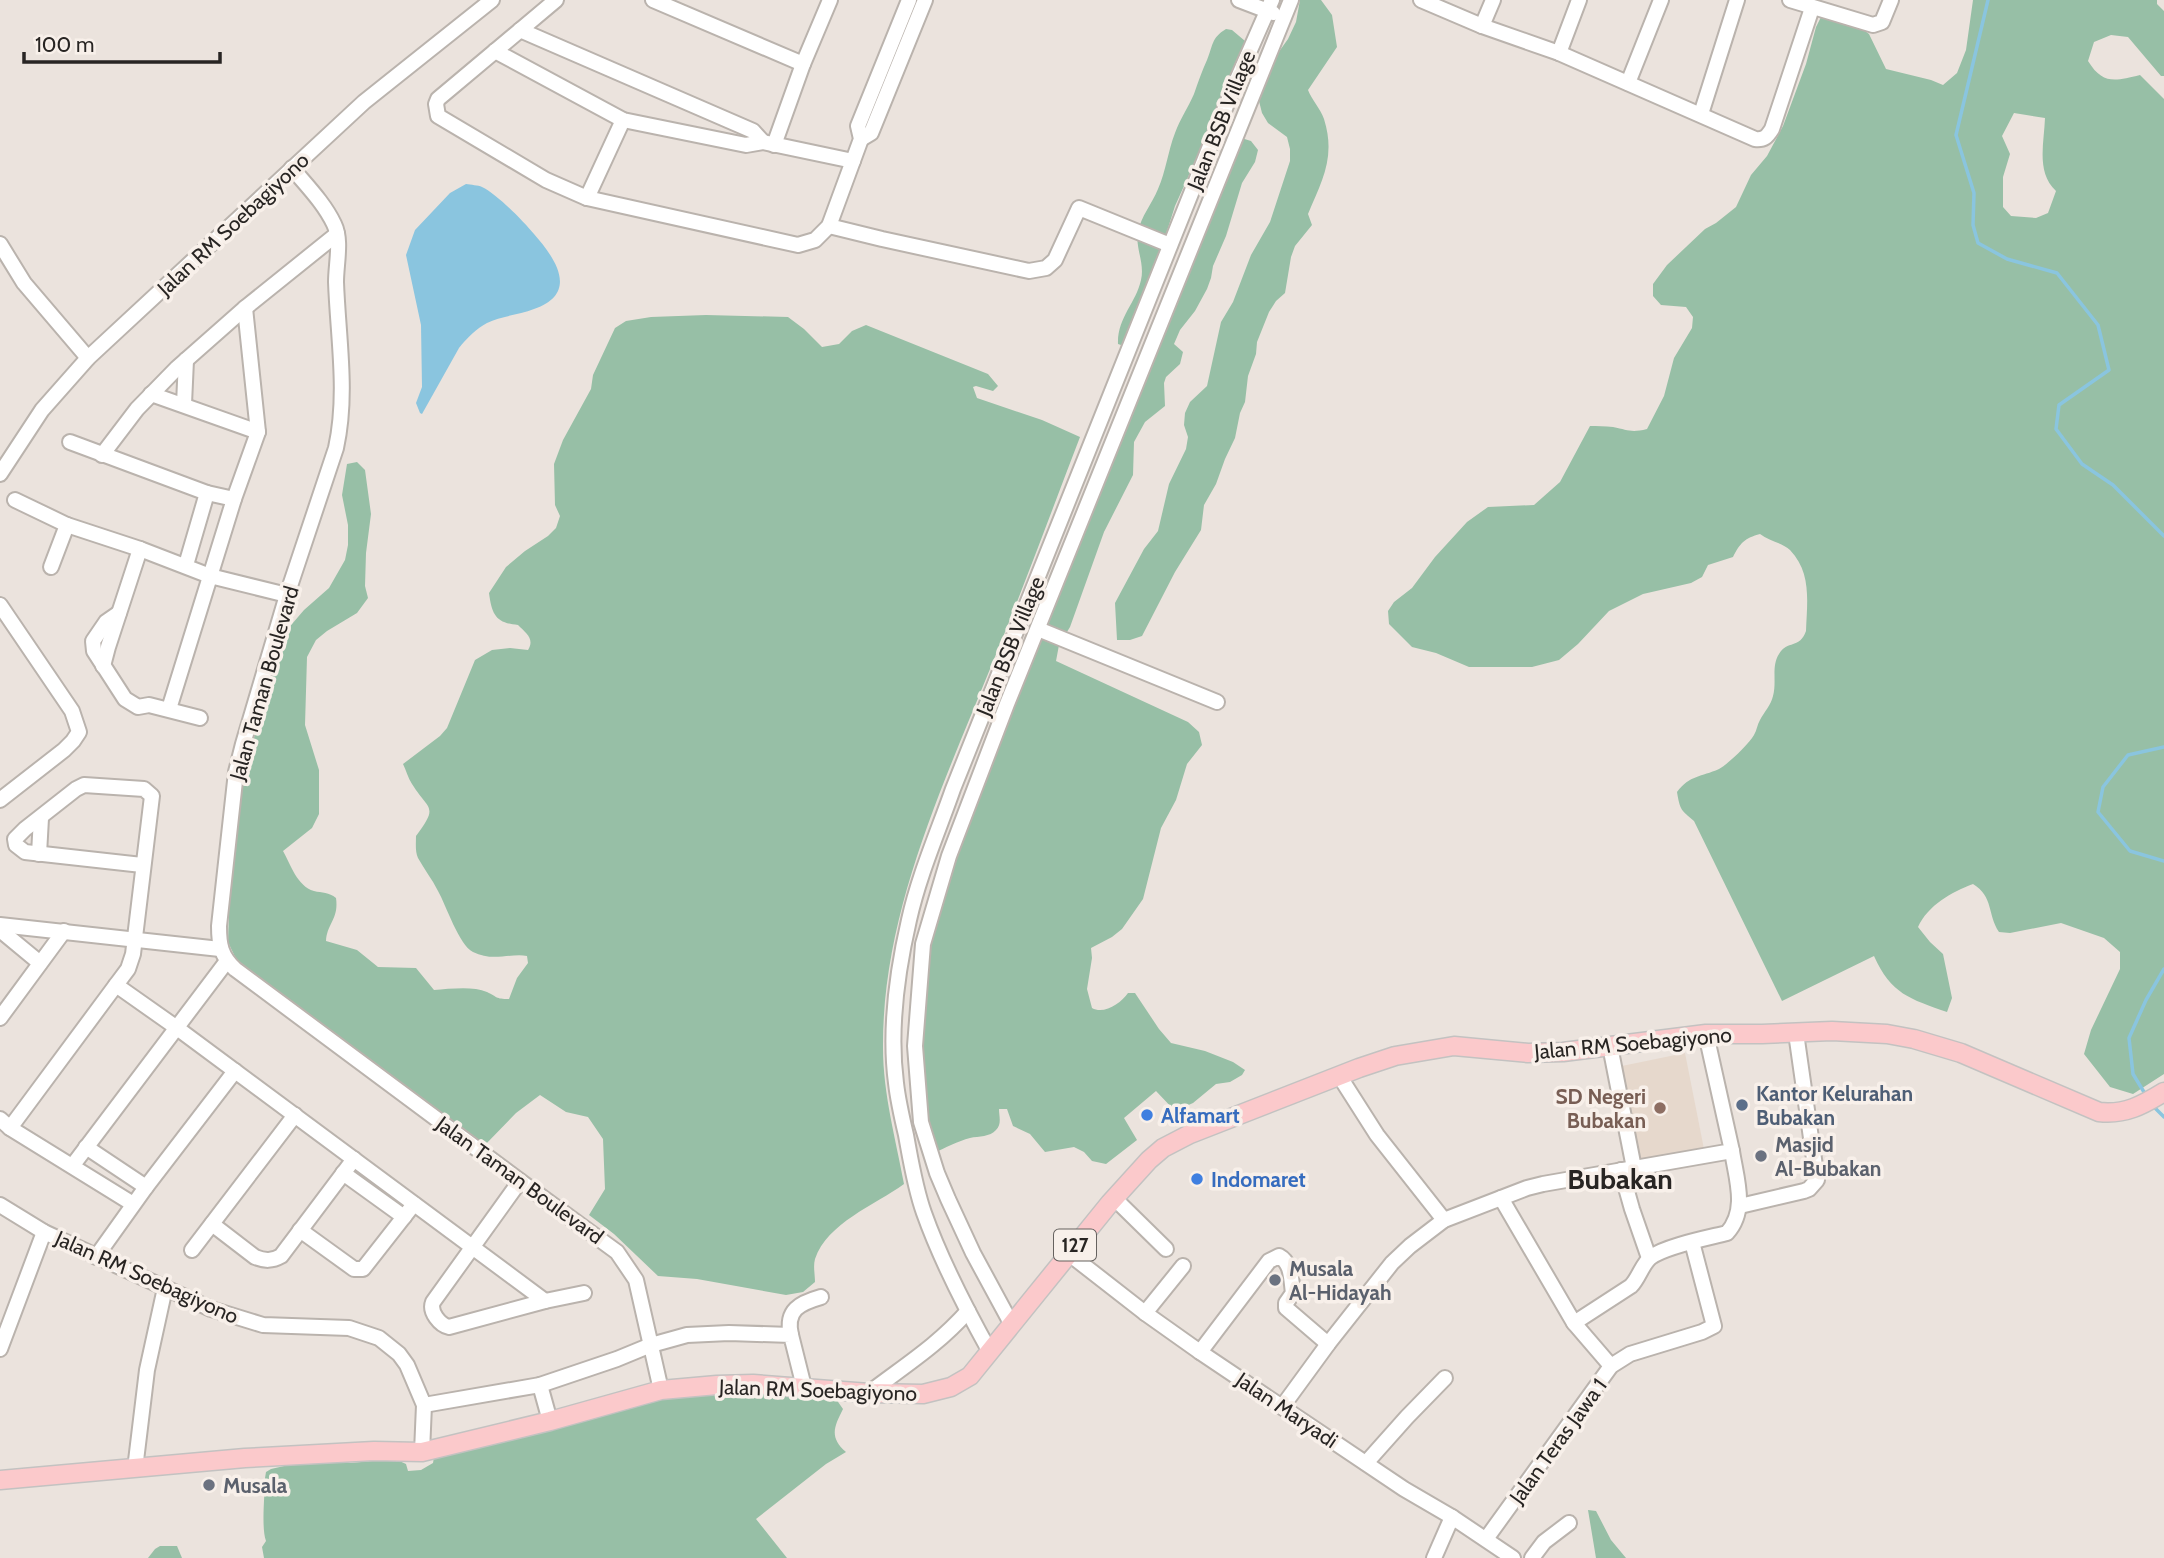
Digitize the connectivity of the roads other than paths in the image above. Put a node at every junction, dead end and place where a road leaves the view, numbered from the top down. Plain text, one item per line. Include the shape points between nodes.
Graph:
1 (492, 0) edge
2 (556, 0) edge
3 (653, 0) edge
4 (830, 0) edge
5 (909, 0) edge
6 (925, 0) edge
7 (1239, 0) edge
8 (1291, 0) edge
9 (1421, 0) edge
10 (1493, 0) edge
11 (1579, 0) edge
12 (1661, 0) edge
13 (1737, 0) edge
14 (1790, 0) edge
15 (1891, 0) edge
16 (1269, 6) edge
17 (1812, 8) junction
18 (1284, 17) junction
19 (1482, 26) junction
20 (520, 30) junction
21 (495, 51) junction
22 (1559, 53) junction
23 (803, 64) junction
24 (1629, 83) junction
25 (1700, 114) junction
26 (623, 120) junction
27 (861, 139) junction
28 (769, 143) junction
29 (853, 161) junction
30 (292, 168) junction
31 (587, 198) junction
32 (829, 226) junction
33 (337, 234) junction
34 (0, 244) edge
35 (1170, 245) junction
36 (245, 308) junction
37 (88, 358) junction
38 (186, 360) junction
39 (151, 394) junction
40 (184, 404) junction
41 (258, 432) junction
42 (69, 442) dead end
43 (102, 455) junction
44 (0, 474) edge
45 (208, 492) junction
46 (234, 499) junction
47 (15, 500) dead end
48 (67, 525) junction
49 (140, 549) junction
50 (186, 565) junction
51 (51, 567) dead end
52 (210, 576) junction
53 (287, 595) junction
54 (0, 605) edge
55 (1038, 629) junction
56 (1217, 702) dead end
57 (169, 709) junction
58 (200, 718) dead end
59 (0, 800) edge
60 (41, 818) junction
61 (39, 854) junction
62 (142, 865) junction
63 (0, 927) edge
64 (64, 931) junction
65 (135, 939) junction
66 (224, 955) junction
67 (40, 963) junction
68 (116, 985) junction
69 (0, 1018) edge
70 (177, 1028) junction
71 (1796, 1033) junction
72 (1706, 1034) junction
73 (1610, 1046) junction
74 (235, 1071) junction
75 (1340, 1077) junction
76 (2164, 1092) edge
77 (295, 1115) junction
78 (5, 1124) edge
79 (86, 1147) junction
80 (1732, 1151) junction
81 (354, 1159) junction
82 (73, 1164) junction
83 (1628, 1169) junction
84 (343, 1173) junction
85 (520, 1181) junction
86 (146, 1186) junction
87 (1114, 1198) junction
88 (1501, 1198) junction
89 (133, 1204) junction
90 (414, 1204) junction
91 (0, 1205) edge
92 (1740, 1206) junction
93 (404, 1217) junction
94 (1444, 1220) junction
95 (212, 1224) junction
96 (300, 1230) junction
97 (44, 1231) junction
98 (1692, 1242) junction
99 (473, 1247) junction
100 (1166, 1249) dead end
101 (192, 1250) dead end
102 (1068, 1253) junction
103 (96, 1257) junction
104 (1649, 1258) junction
105 (1183, 1266) dead end
106 (165, 1288) junction
107 (584, 1293) dead end
108 (821, 1297) dead end
109 (545, 1301) junction
110 (968, 1311) junction
111 (1145, 1313) junction
112 (5, 1319) edge
113 (1574, 1323) junction
114 (1012, 1325) junction
115 (791, 1335) junction
116 (1328, 1344) junction
117 (651, 1345) junction
118 (0, 1349) edge
119 (990, 1352) junction
120 (1200, 1352) junction
121 (1611, 1366) junction
122 (1445, 1378) dead end
123 (540, 1385) junction
124 (804, 1387) junction
125 (662, 1391) junction
126 (869, 1393) junction
127 (424, 1405) junction
128 (1282, 1407) junction
129 (551, 1421) junction
130 (422, 1452) junction
131 (1366, 1463) junction
132 (135, 1469) junction
133 (0, 1480) edge
134 (1452, 1517) junction
135 (1569, 1523) dead end
136 (1486, 1539) junction
137 (1434, 1558) edge
138 (1513, 1558) edge
139 (1532, 1558) edge

1 - 30 street, Jalan RM Soebagiyono via 364,102
2 - 20 street
3 - 23 street
4 - 23 street
5 - 27 street via 858,126
6 - 27 street via 871,133
7 - 16 street
8 - 18 street
9 - 19 street
10 - 19 street
11 - 22 street
12 - 24 street
13 - 25 street
14 - 17 street
15 - 17 street via 1882,22 1873,25
16 - 18 street
16 - 35 street, Jalan BSB Village
17 - 25 street via 1766,138 1755,139
18 - 55 street
19 - 22 street
20 - 21 street
20 - 28 street via 753,131
21 - 26 street
21 - 31 street via 438,99 438,116 546,180
22 - 24 street
23 - 28 street
24 - 25 street
26 - 28 street via 746,145
26 - 31 street
27 - 29 street
28 - 29 street
29 - 32 street
30 - 33 street, Jalan Taman Boulevard via 324,207
30 - 37 street, Jalan RM Soebagiyono
31 - 32 street via 798,245 815,240
32 - 35 street via 1029,271 1046,268 1055,260 1079,208
33 - 36 street
33 - 53 street, Jalan Taman Boulevard via 342,420
34 - 37 street via 24,283
35 - 110 street, Jalan BSB Village via 953,789 910,918 901,963 895,1014 896,1084 914,1182
36 - 38 street
36 - 41 street
37 - 44 street, Jalan RM Soebagiyono via 42,410
38 - 39 street
38 - 40 street
39 - 40 street
39 - 43 street
40 - 41 street
41 - 46 street
42 - 43 street
43 - 45 street
45 - 46 street
45 - 50 street
46 - 52 street
47 - 48 street
48 - 49 street
48 - 51 street
49 - 50 street
49 - 57 street via 103,666 125,699 138,707
50 - 52 street
52 - 53 street
52 - 57 street
53 - 66 street, Jalan Taman Boulevard via 236,772 219,926
54 - 59 street via 72,711 79,732 64,750
55 - 56 street
55 - 114 street via 949,856 923,944 915,1046 921,1122 937,1173
57 - 58 street
60 - 61 street
60 - 61 street via 15,842 21,850
60 - 62 street via 85,785 144,789 153,800
61 - 62 street
62 - 65 street
63 - 64 street
63 - 67 street
64 - 65 street
64 - 67 street
65 - 66 street
65 - 68 street via 131,962
66 - 70 street
66 - 85 street, Jalan Taman Boulevard
67 - 69 street
68 - 70 street
68 - 78 street
70 - 74 street
70 - 79 street
71 - 72 main road, Jalan RM Soebagiyono / 127
71 - 76 main road, Jalan RM Soebagiyono / 127 via 1887,1034 1914,1039 1972,1058 2099,1112 2135,1109
71 - 92 street via 1817,1180 1804,1191
72 - 73 main road, Jalan RM Soebagiyono / 127
72 - 80 street
73 - 75 main road, Jalan RM Soebagiyono / 127 via 1544,1054 1454,1046 1395,1056
73 - 83 street
74 - 77 street
74 - 86 street
75 - 87 main road, Jalan RM Soebagiyono / 127 via 1177,1140 1149,1160
75 - 94 street via 1377,1135
77 - 81 street
77 - 95 street
78 - 82 street
79 - 82 street
79 - 86 street
80 - 83 street
80 - 92 street
81 - 84 street
81 - 90 street
82 - 89 street
83 - 88 street via 1543,1184
83 - 104 street via 1632,1209
84 - 93 street
84 - 96 street
85 - 99 street
85 - 117 street, Jalan Taman Boulevard via 618,1252 636,1280
86 - 89 street
87 - 100 street
87 - 102 main road, Jalan RM Soebagiyono / 127
88 - 94 street
88 - 113 street
89 - 103 street
90 - 93 street
90 - 99 street
91 - 97 street, Jalan RM Soebagiyono
92 - 98 street via 1727,1233
93 - 96 street via 367,1266 359,1270
94 - 116 street via 1392,1263
95 - 96 street via 263,1260 281,1256
95 - 101 street
97 - 103 street, Jalan RM Soebagiyono
97 - 112 street
98 - 104 street
98 - 121 street, Jalan Teras Jawa 1 via 1714,1326 1630,1354
99 - 109 street
99 - 109 street via 431,1307 445,1326
102 - 111 street, Jalan Maryadi
102 - 114 main road, Jalan RM Soebagiyono / 127
103 - 106 street, Jalan RM Soebagiyono
104 - 113 street via 1631,1286
105 - 111 street
106 - 127 street, Jalan RM Soebagiyono via 263,1325 349,1328 380,1338 400,1354
106 - 132 street via 147,1370
107 - 109 street
108 - 115 street via 803,1303 791,1314
110 - 119 street, Jalan BSB Village
110 - 126 street via 915,1361
111 - 120 street, Jalan Maryadi
112 - 118 street
113 - 121 street
114 - 119 main road, Jalan RM Soebagiyono / 127
115 - 117 street via 687,1335
115 - 124 street
116 - 120 street via 1286,1308 1293,1293 1288,1264 1279,1255 1269,1261
116 - 128 street
117 - 123 street
117 - 125 street, Jalan Taman Boulevard
119 - 126 main road, Jalan RM Soebagiyono / 127 via 970,1376 939,1391
120 - 128 street, Jalan Maryadi
121 - 136 street, Jalan Teras Jawa 1
122 - 131 street
123 - 127 street
123 - 129 street
124 - 125 main road, Jalan RM Soebagiyono / 127 via 729,1384
124 - 126 main road, Jalan RM Soebagiyono / 127
125 - 129 main road, Jalan RM Soebagiyono / 127
127 - 130 street, Jalan RM Soebagiyono
128 - 131 street, Jalan Maryadi
129 - 130 main road, Jalan RM Soebagiyono / 127
130 - 132 main road, Jalan RM Soebagiyono / 127 via 245,1458
131 - 134 street, Jalan Maryadi
132 - 133 main road, Jalan RM Soebagiyono / 127
134 - 136 street, Jalan Maryadi
134 - 137 street
135 - 139 street
136 - 138 street, Jalan Maryadi

